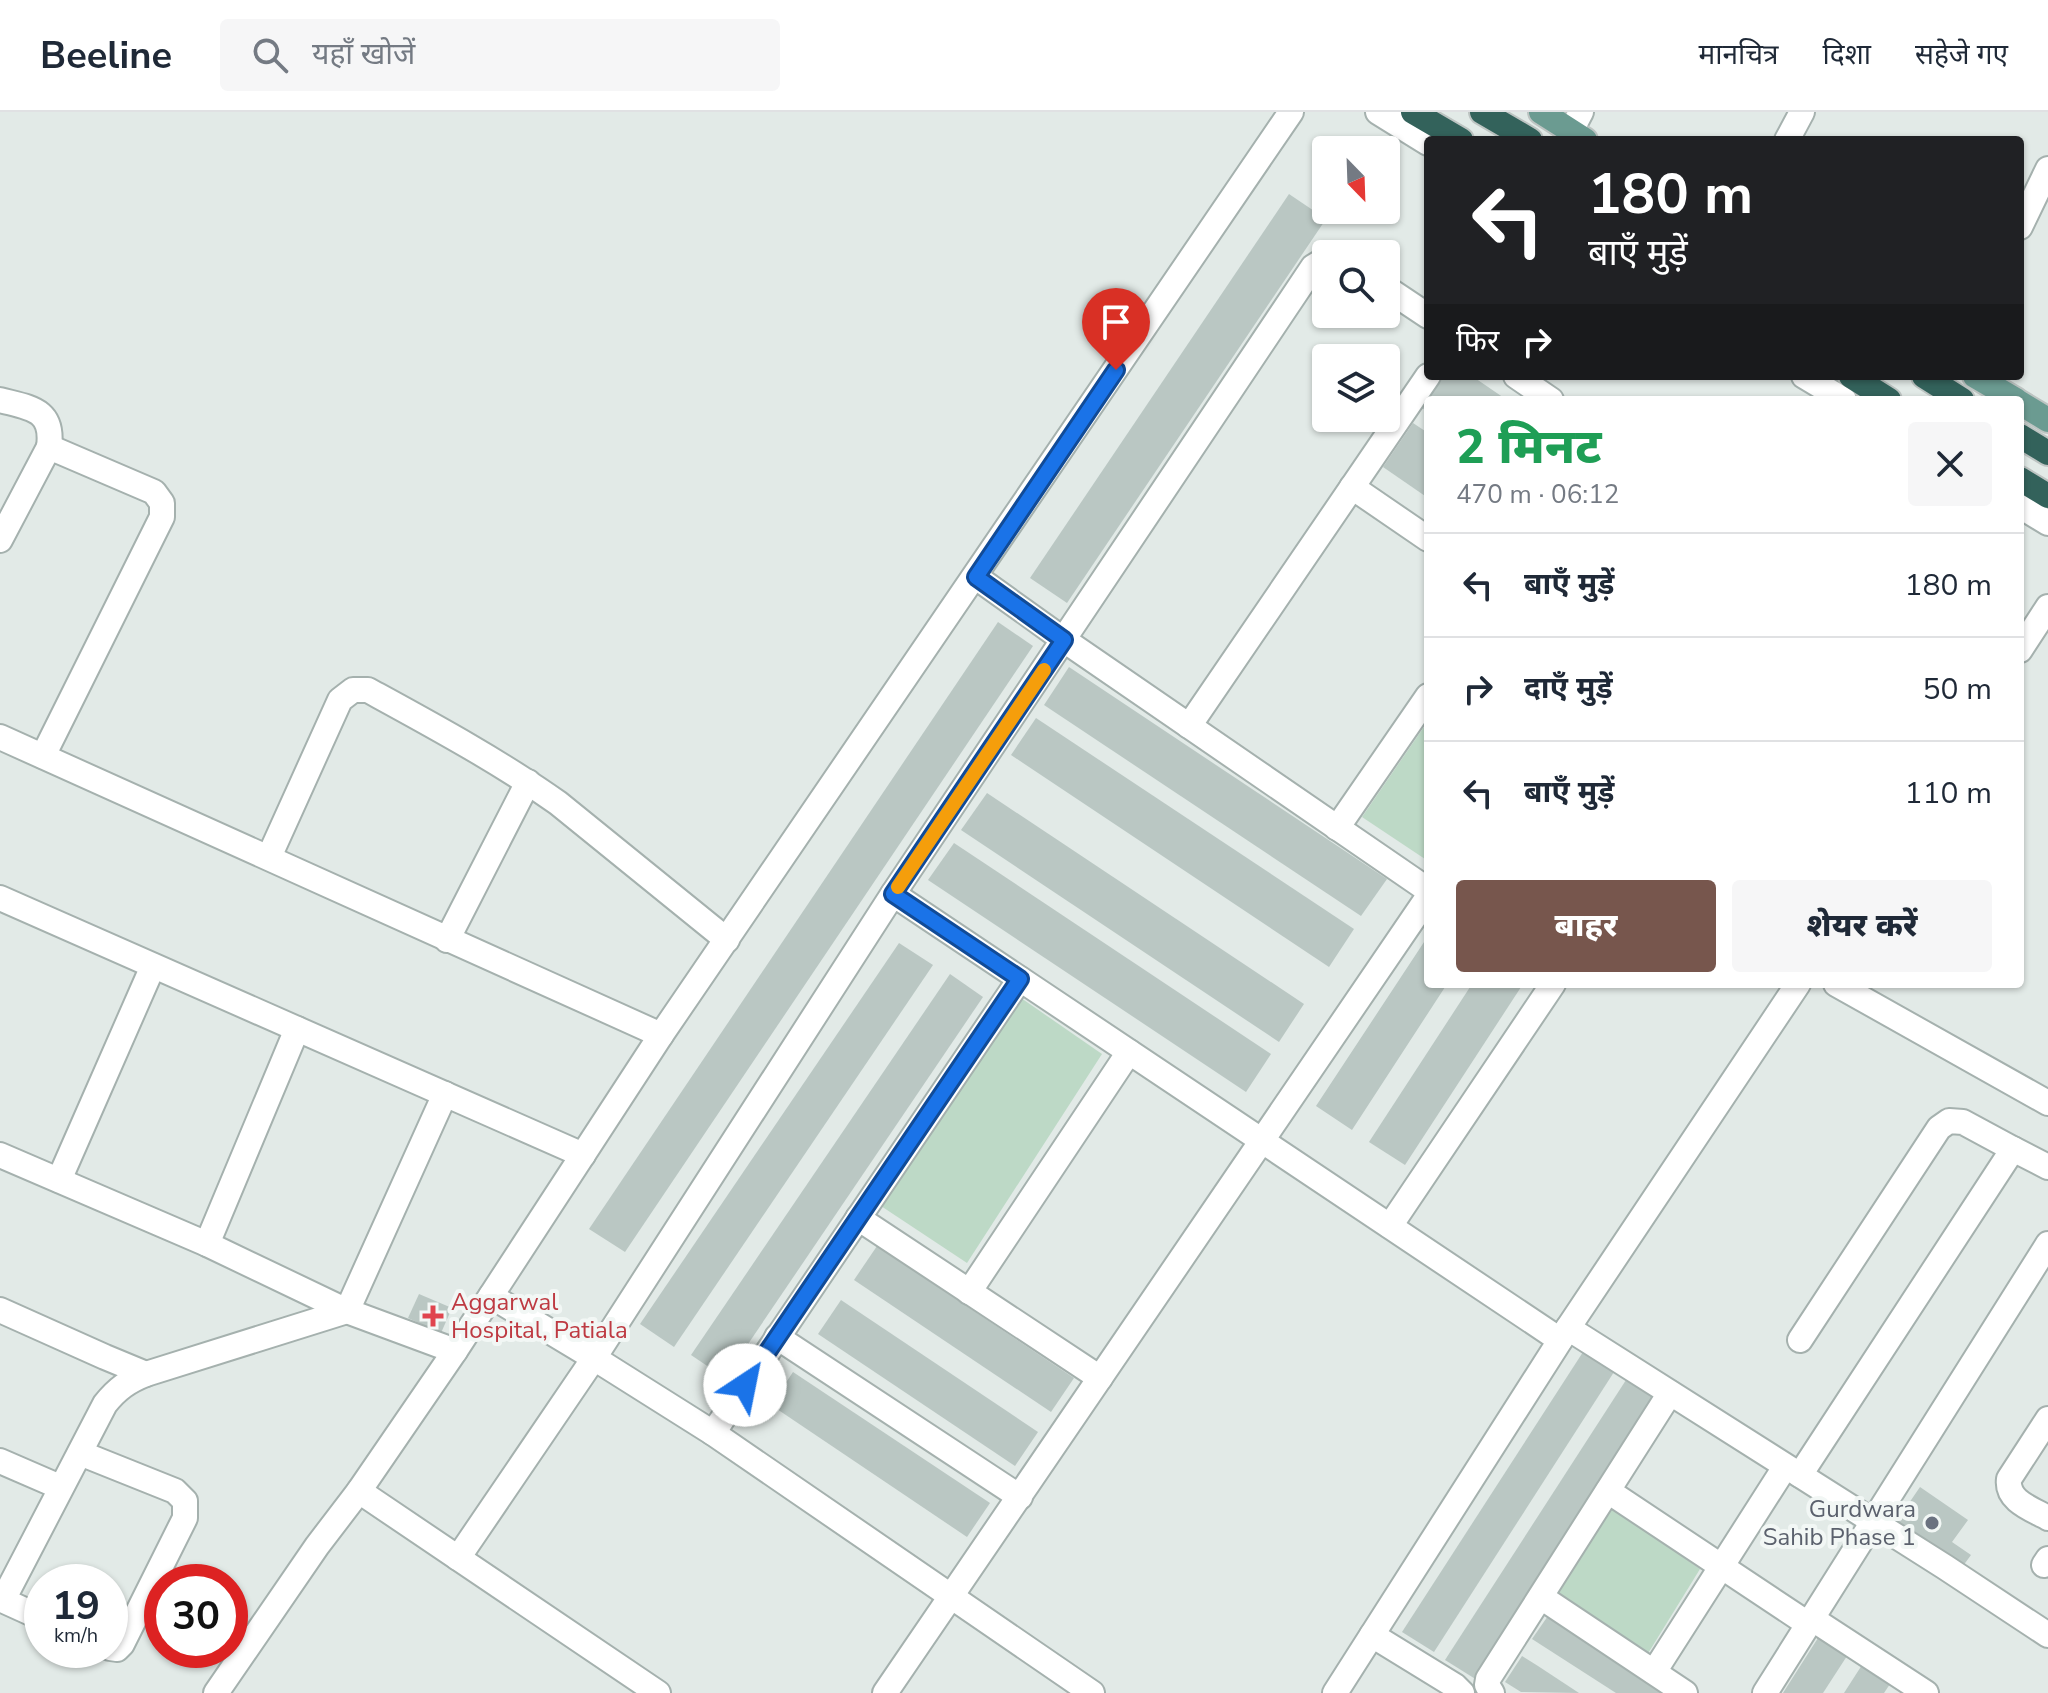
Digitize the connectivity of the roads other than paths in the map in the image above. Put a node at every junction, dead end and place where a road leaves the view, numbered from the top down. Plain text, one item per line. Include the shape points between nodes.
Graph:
1 (1291, 112) edge
2 (1378, 112) edge
3 (1413, 112) edge
4 (1482, 112) edge
5 (1541, 112) edge
6 (1802, 112) edge
7 (1579, 128) edge
8 (1454, 136) edge
9 (1523, 136) edge
10 (1789, 136) edge
11 (1424, 141) edge
12 (2048, 169) edge
13 (2024, 219) edge
14 (1312, 268) edge
15 (1400, 297) edge
16 (1424, 313) edge
17 (1425, 380) edge
18 (1522, 380) edge
19 (1811, 380) edge
20 (1857, 380) edge
21 (1930, 380) edge
22 (1982, 380) edge
23 (1545, 396) edge
24 (1837, 396) edge
25 (1883, 396) edge
26 (1956, 396) edge
27 (2009, 396) edge
28 (0, 400) edge
29 (2024, 405) edge
30 (2048, 420) edge
31 (2024, 438) edge
32 (49, 447) junction
33 (2048, 453) edge
34 (2024, 481) edge
35 (1352, 487) junction
36 (2048, 496) edge
37 (2024, 508) edge
38 (2048, 523) edge
39 (1424, 536) edge
40 (0, 540) edge
41 (976, 577) junction
42 (2048, 607) edge
43 (1064, 640) junction
44 (2024, 644) edge
45 (1424, 702) edge
46 (1189, 726) junction
47 (0, 737) edge
48 (43, 756) junction
49 (528, 782) junction
50 (1337, 828) junction
51 (269, 857) junction
52 (1424, 887) edge
53 (893, 894) junction
54 (1424, 903) edge
55 (3, 909) edge
56 (447, 940) junction
57 (727, 940) junction
58 (153, 966) junction
59 (1020, 979) junction
60 (1550, 988) edge
61 (1795, 988) edge
62 (1843, 988) edge
63 (297, 1029) junction
64 (661, 1035) junction
65 (1129, 1052) junction
66 (445, 1094) junction
67 (2048, 1103) edge
68 (1261, 1140) junction
69 (2013, 1149) junction
70 (0, 1155) edge
71 (583, 1155) junction
72 (2048, 1167) edge
73 (59, 1180) junction
74 (858, 1218) junction
75 (1390, 1226) junction
76 (207, 1244) junction
77 (2048, 1244) edge
78 (969, 1292) junction
79 (491, 1296) junction
80 (0, 1310) edge
81 (347, 1311) junction
82 (1564, 1334) junction
83 (777, 1337) junction
84 (1800, 1340) dead end
85 (455, 1351) junction
86 (594, 1358) junction
87 (146, 1374) junction
88 (1100, 1378) junction
89 (1670, 1393) junction
90 (2048, 1419) edge
91 (713, 1433) junction
92 (80, 1453) junction
93 (0, 1461) edge
94 (1792, 1471) junction
95 (60, 1487) junction
96 (359, 1491) junction
97 (1608, 1491) junction
98 (1020, 1497) junction
99 (2048, 1518) edge
100 (1872, 1521) junction
101 (458, 1558) junction
102 (1722, 1567) junction
103 (952, 1597) junction
104 (1541, 1597) junction
105 (1, 1600) edge
106 (24, 1610) edge
107 (1810, 1621) junction
108 (128, 1632) edge
109 (1372, 1635) junction
110 (2048, 1635) edge
111 (1654, 1672) junction
112 (227, 1688) edge
113 (1909, 1689) edge
114 (658, 1693) edge
115 (885, 1693) edge
116 (1092, 1693) edge
117 (1335, 1693) edge
118 (1462, 1693) edge
119 (1492, 1693) edge
120 (1685, 1693) edge
121 (1765, 1693) edge

1 - 41 street
2 - 11 street
3 - 8 highway
4 - 9 highway
5 - 7 main road
6 - 10 street
12 - 13 street
14 - 43 street
15 - 16 street
17 - 35 street
18 - 23 street
19 - 24 street
20 - 25 highway
21 - 26 highway
22 - 27 main road
28 - 32 street via 42,414
29 - 30 main road
31 - 33 highway
32 - 40 street
32 - 48 street via 154,492 162,503 162,517
34 - 36 highway
35 - 39 street
35 - 46 street
37 - 38 street
41 - 43 street
41 - 57 street
42 - 44 street
43 - 46 street
43 - 53 street
45 - 50 street
46 - 50 street
47 - 48 street
48 - 51 street
49 - 51 street via 368,690 353,690 340,700
49 - 56 street
49 - 57 street
50 - 52 street
51 - 56 street
53 - 59 street
53 - 86 street
54 - 68 street
55 - 58 street
56 - 64 street
57 - 64 street
58 - 63 street
58 - 73 street
59 - 65 street
59 - 74 street
60 - 75 street
61 - 82 street
62 - 67 street
63 - 66 street
63 - 76 street
64 - 71 street
65 - 68 street
65 - 78 street
66 - 71 street
66 - 81 street
68 - 75 street
68 - 88 street
69 - 72 street
69 - 84 street via 1963,1122 1949,1121 1939,1128
69 - 94 street
70 - 73 street
71 - 79 street
73 - 76 street
74 - 78 street
74 - 83 street
75 - 82 street
76 - 81 street
77 - 100 street
78 - 88 street
79 - 85 street
79 - 86 street
80 - 87 street
81 - 85 street
81 - 87 street
82 - 89 street
82 - 109 street
83 - 91 street
83 - 98 street
85 - 96 street
86 - 91 street
86 - 101 street
87 - 92 street via 117,1389
88 - 98 street
89 - 94 street
89 - 97 street
90 - 99 street via 2008,1488 2013,1498
91 - 103 street
92 - 95 street
92 - 108 street via 175,1491 185,1501 185,1518
93 - 95 street
94 - 100 street
94 - 102 street
95 - 105 street
96 - 101 street
96 - 112 street via 317,1546
97 - 102 street
97 - 104 street
98 - 103 street
100 - 107 street
100 - 110 street
101 - 114 street
102 - 107 street
102 - 111 street
103 - 115 street
103 - 116 street
104 - 111 street
104 - 119 street via 1488,1679
105 - 106 street
107 - 113 street
107 - 121 street
109 - 117 street
109 - 118 street
111 - 120 street

